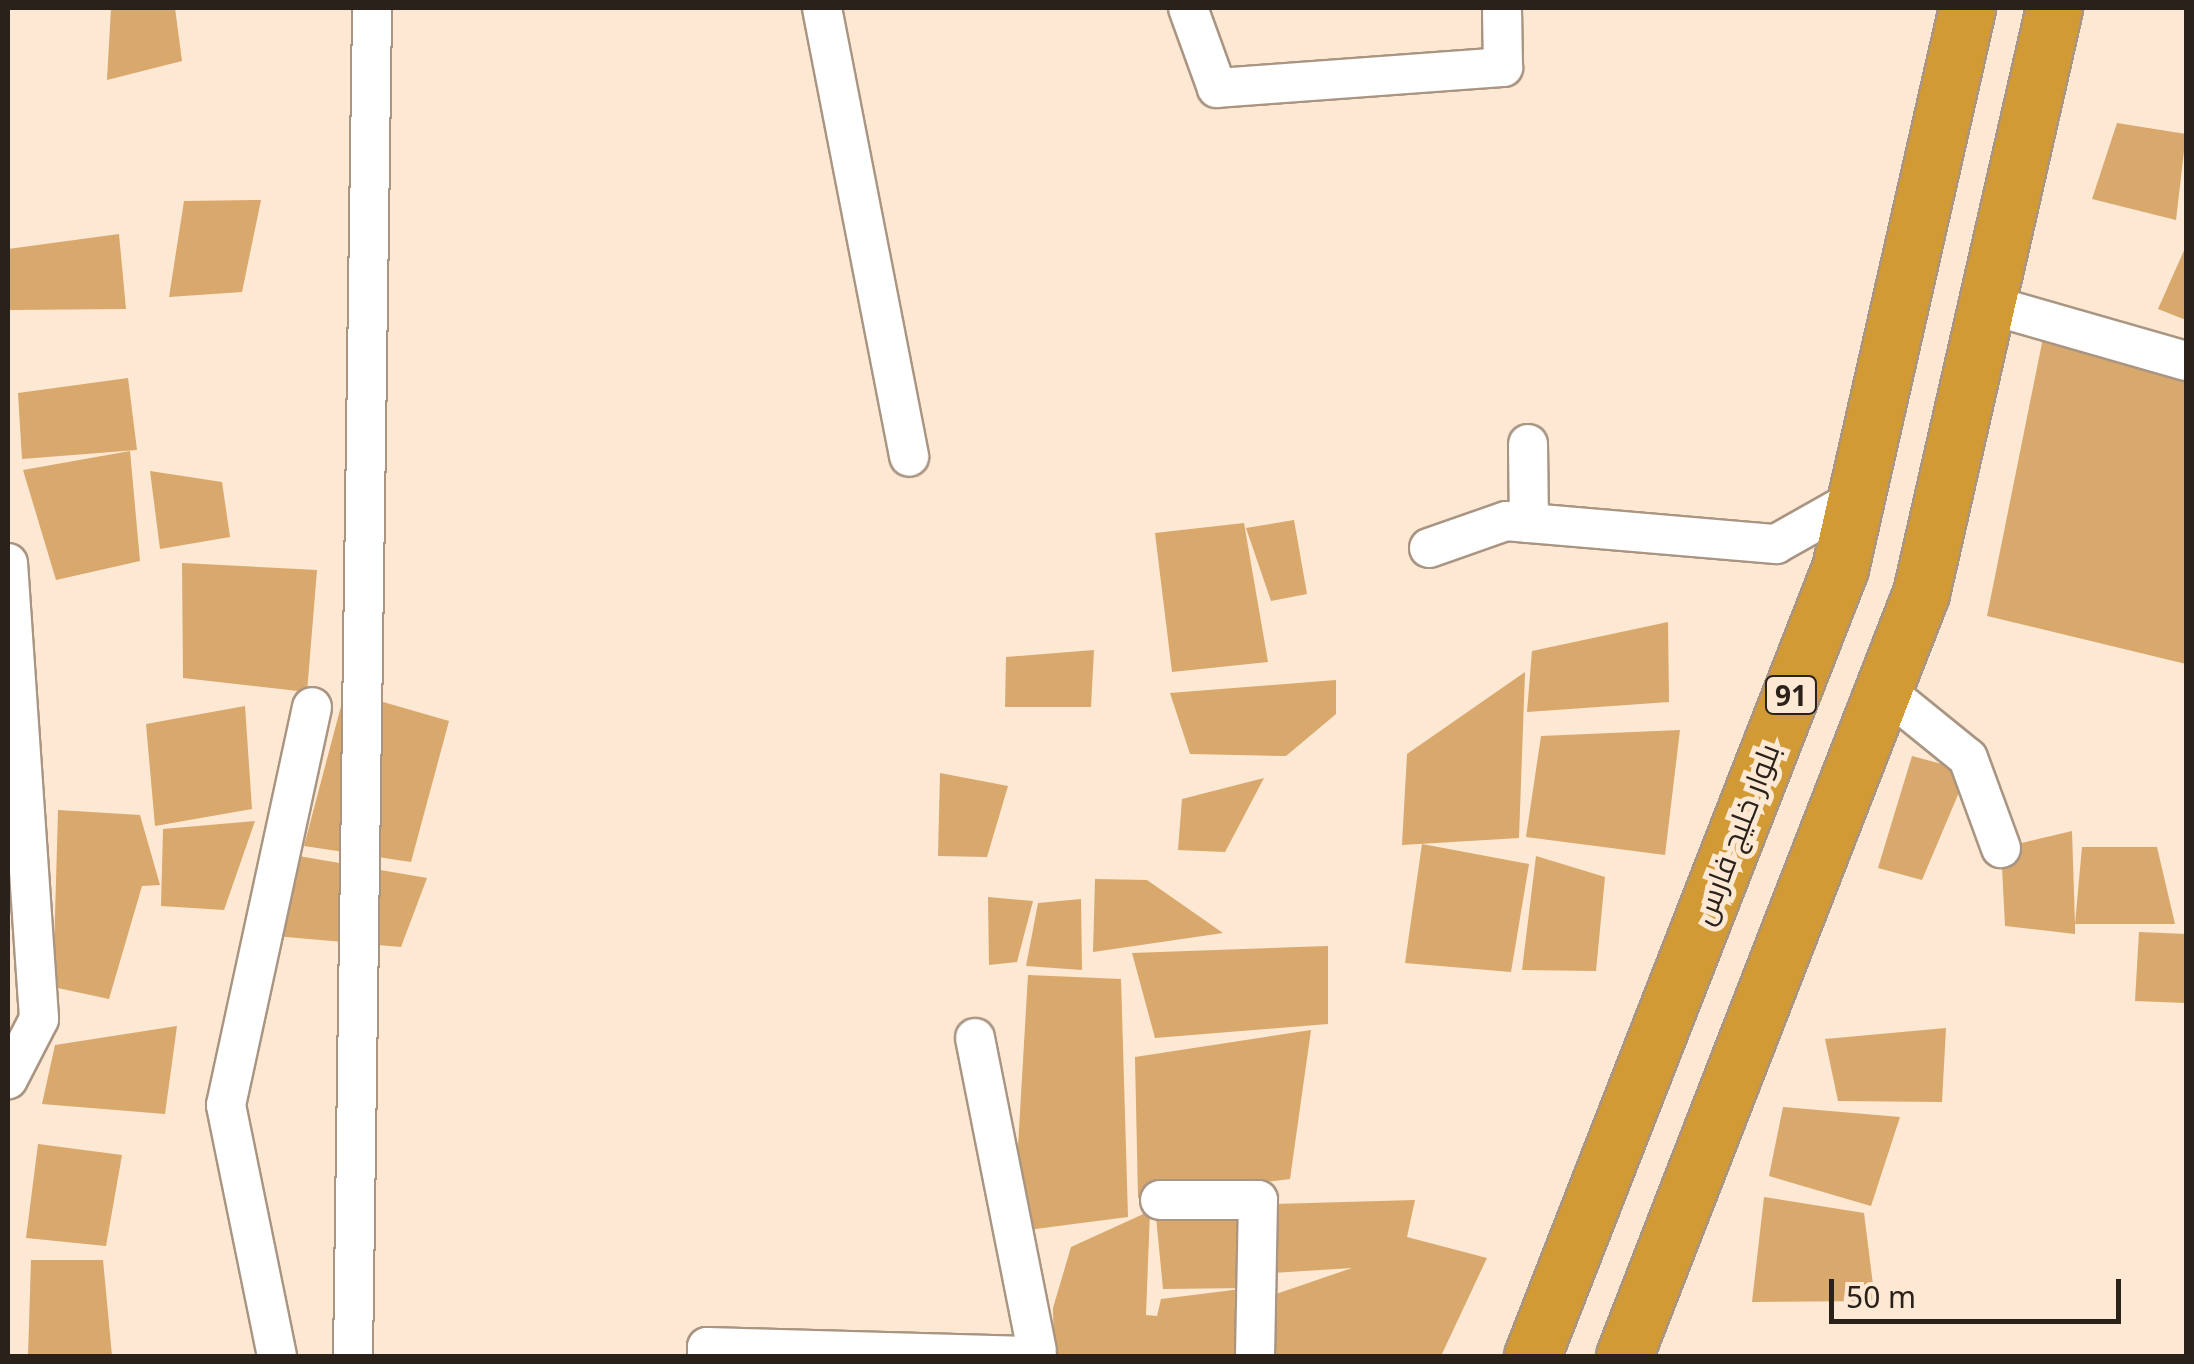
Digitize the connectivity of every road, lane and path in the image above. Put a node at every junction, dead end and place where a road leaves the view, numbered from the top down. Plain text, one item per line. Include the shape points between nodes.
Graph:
1 (372, 8) edge
2 (822, 8) edge
3 (1188, 8) edge
4 (1502, 8) edge
5 (1967, 8) edge
6 (2054, 8) edge
7 (1987, 304) junction
8 (2186, 361) edge
9 (1528, 444) dead end
10 (909, 457) dead end
11 (1856, 498) junction
12 (1529, 523) junction
13 (1429, 548) dead end
14 (8, 563) edge
15 (1884, 690) junction
16 (312, 707) dead end
17 (2001, 848) dead end
18 (975, 1038) dead end
19 (8, 1078) edge
20 (1160, 1200) dead end
21 (1037, 1353) edge
22 (277, 1356) edge
23 (353, 1356) edge
24 (707, 1356) edge
25 (1256, 1356) edge
26 (1532, 1356) edge
27 (1625, 1356) edge

1 - 23 street
2 - 10 street
3 - 4 street via 1218,88 1503,67
5 - 11 highway, بلوار خلیج فارس / 91
6 - 7 highway
7 - 8 street
7 - 15 highway via 1922,593
9 - 12 street
11 - 12 street via 1776,544
11 - 26 highway, بلوار خلیج فارس / 91 via 1840,568
12 - 13 street via 1506,521
14 - 19 street via 39,1020
15 - 17 street via 1968,758
15 - 27 highway
16 - 22 street via 226,1104
18 - 21 street
20 - 25 street via 1258,1200
21 - 24 street via 707,1347

